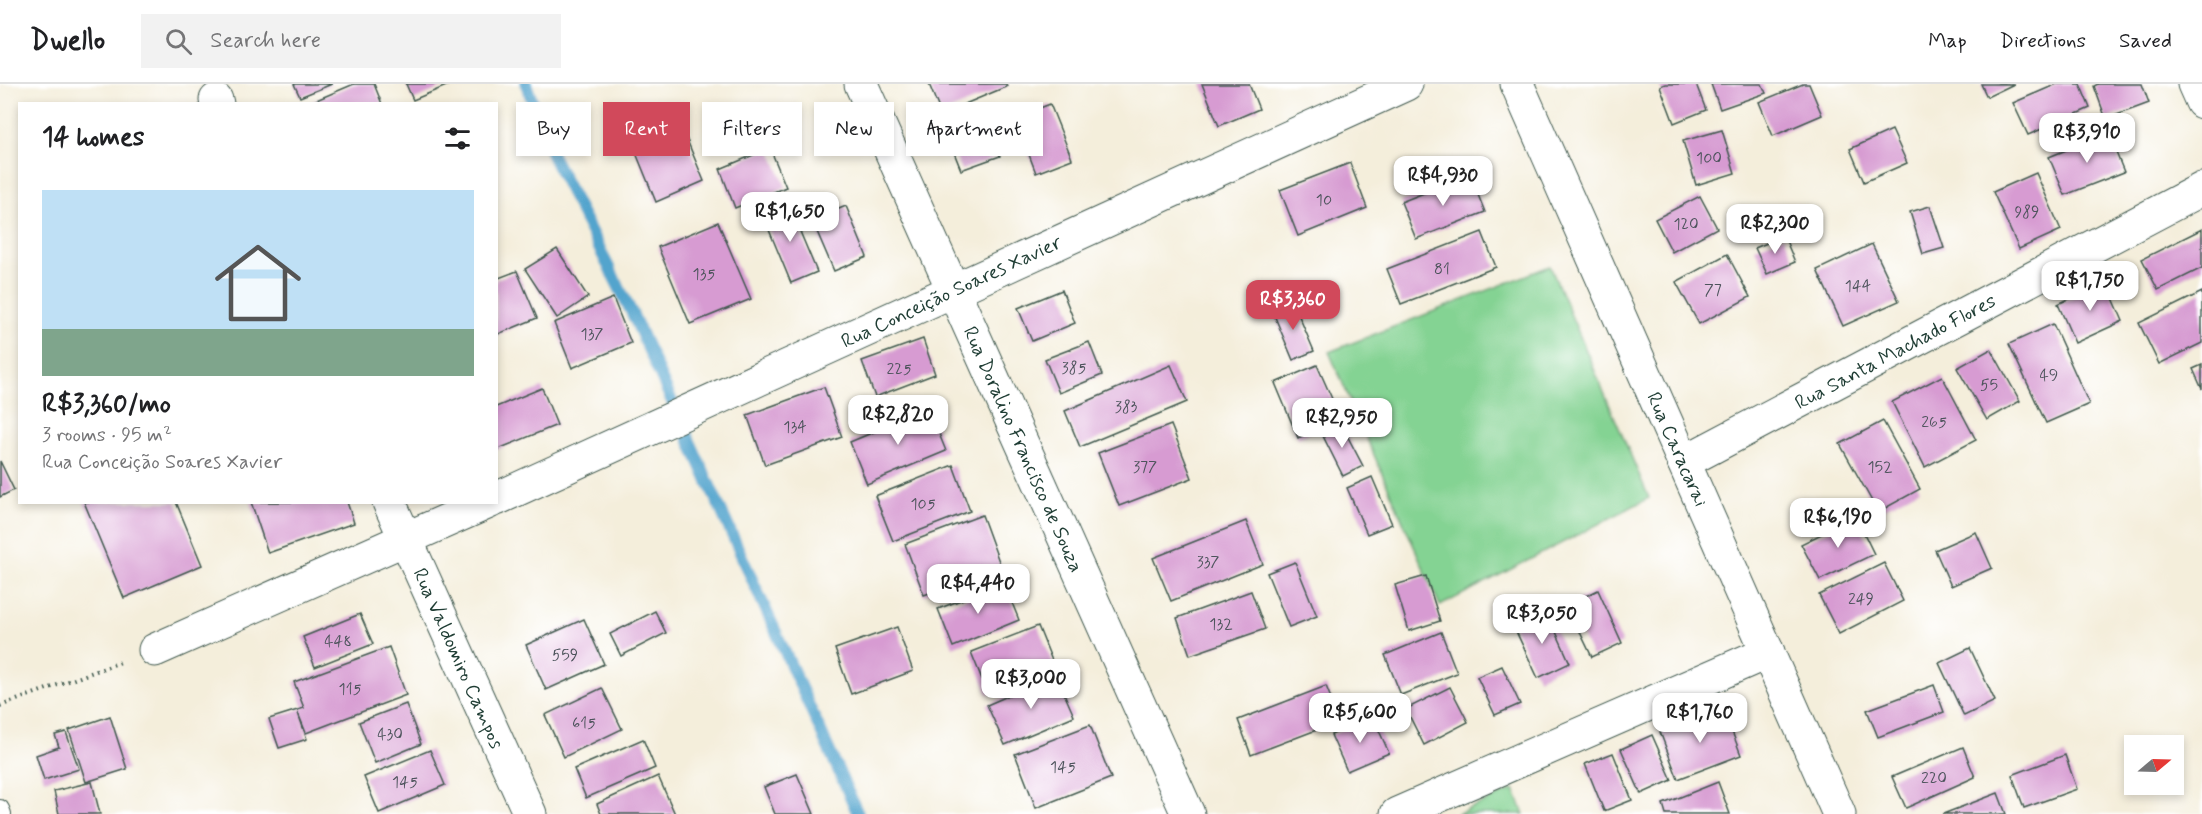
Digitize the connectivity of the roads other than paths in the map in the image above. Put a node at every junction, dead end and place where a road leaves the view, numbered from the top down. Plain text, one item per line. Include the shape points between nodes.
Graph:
1 (861, 84) edge
2 (1406, 84) edge
3 (1517, 84) edge
4 (2194, 84) edge
5 (2202, 102) edge
6 (2202, 189) edge
7 (953, 290) junction
8 (1684, 462) junction
9 (498, 498) edge
10 (390, 504) edge
11 (485, 504) edge
12 (406, 540) junction
13 (155, 650) road end
14 (1768, 652) junction
15 (0, 809) edge
16 (2, 814) edge
17 (530, 814) edge
18 (1188, 814) edge
19 (1396, 814) edge
20 (1839, 814) edge

1 - 7 street, Rua Doralino Francisco de Souza
2 - 7 street, Rua Conceição Soares Xavier
3 - 8 street, Rua Caracarai
4 - 5 street
6 - 8 street, Rua Santa Machado Flores
7 - 9 street, Rua Conceição Soares Xavier
7 - 18 street, Rua Doralino Francisco de Souza
8 - 14 street, Rua Caracarai
10 - 12 street, Rua Valdomiro Campos
11 - 12 street
12 - 13 street
12 - 17 street, Rua Valdomiro Campos
14 - 19 street
14 - 20 street, Rua Caracarai
15 - 16 lane

